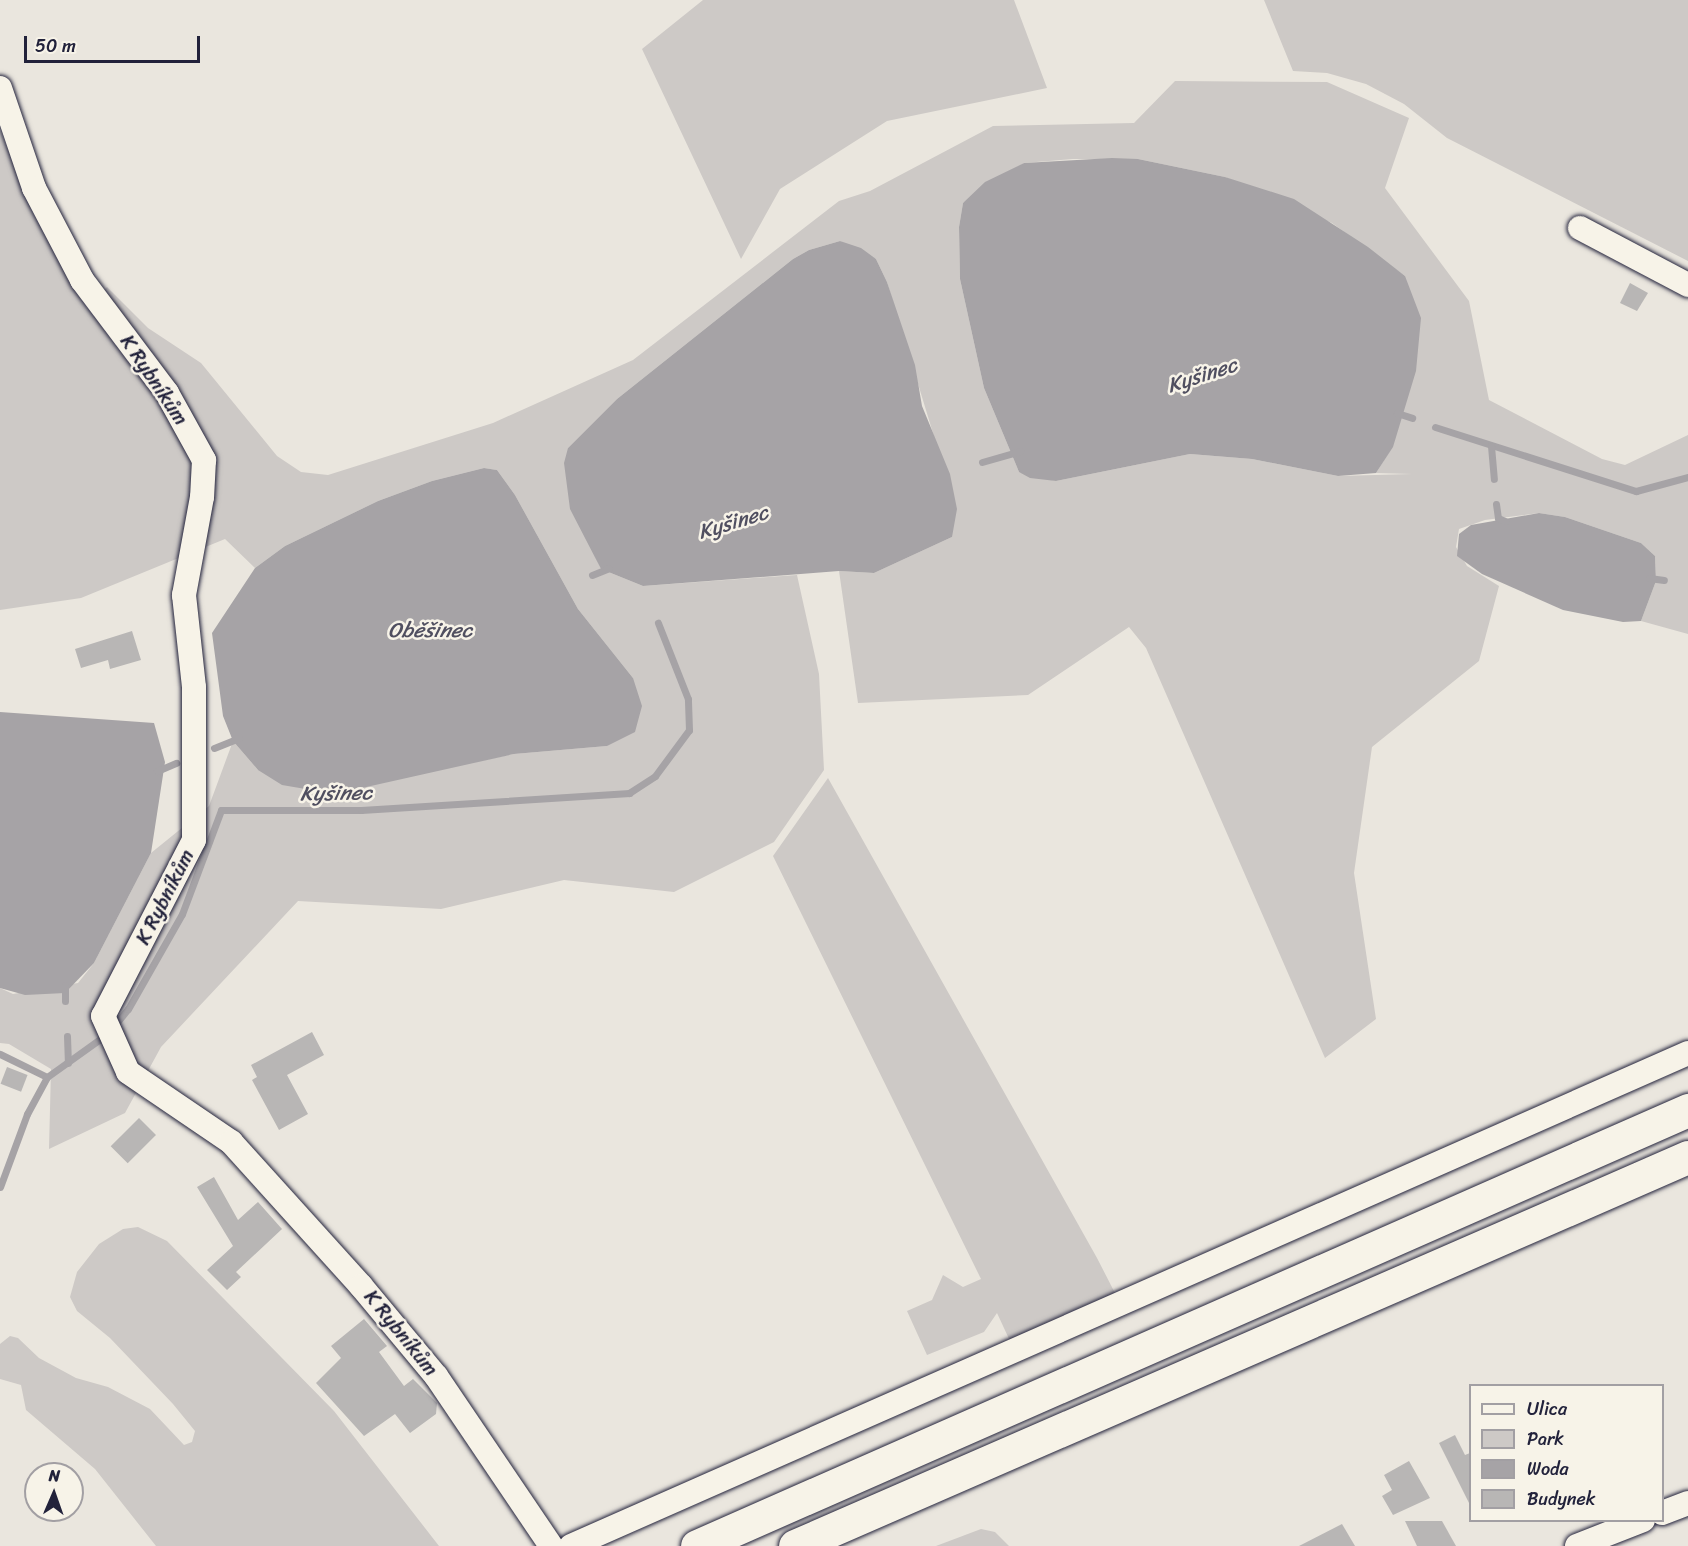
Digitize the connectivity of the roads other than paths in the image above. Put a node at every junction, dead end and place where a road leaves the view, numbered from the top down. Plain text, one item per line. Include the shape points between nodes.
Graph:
1 (0, 88) edge
2 (1580, 228) dead end
3 (1688, 285) edge
4 (1688, 1053) edge
5 (1688, 1110) edge
6 (1688, 1157) edge
7 (1688, 1503) edge
8 (1664, 1512) edge
9 (1639, 1522) edge
10 (551, 1546) edge
11 (571, 1546) edge
12 (697, 1546) edge
13 (795, 1546) edge
14 (1577, 1546) edge

1 - 10 street, K Rybníkům via 34,188 82,280 168,393 204,460 202,497 184,595 194,687 194,840 104,1018 128,1072 231,1142 286,1198 436,1376
2 - 3 street
4 - 11 street
5 - 12 highway
6 - 13 highway via 1457,1254
7 - 8 street
9 - 14 street

